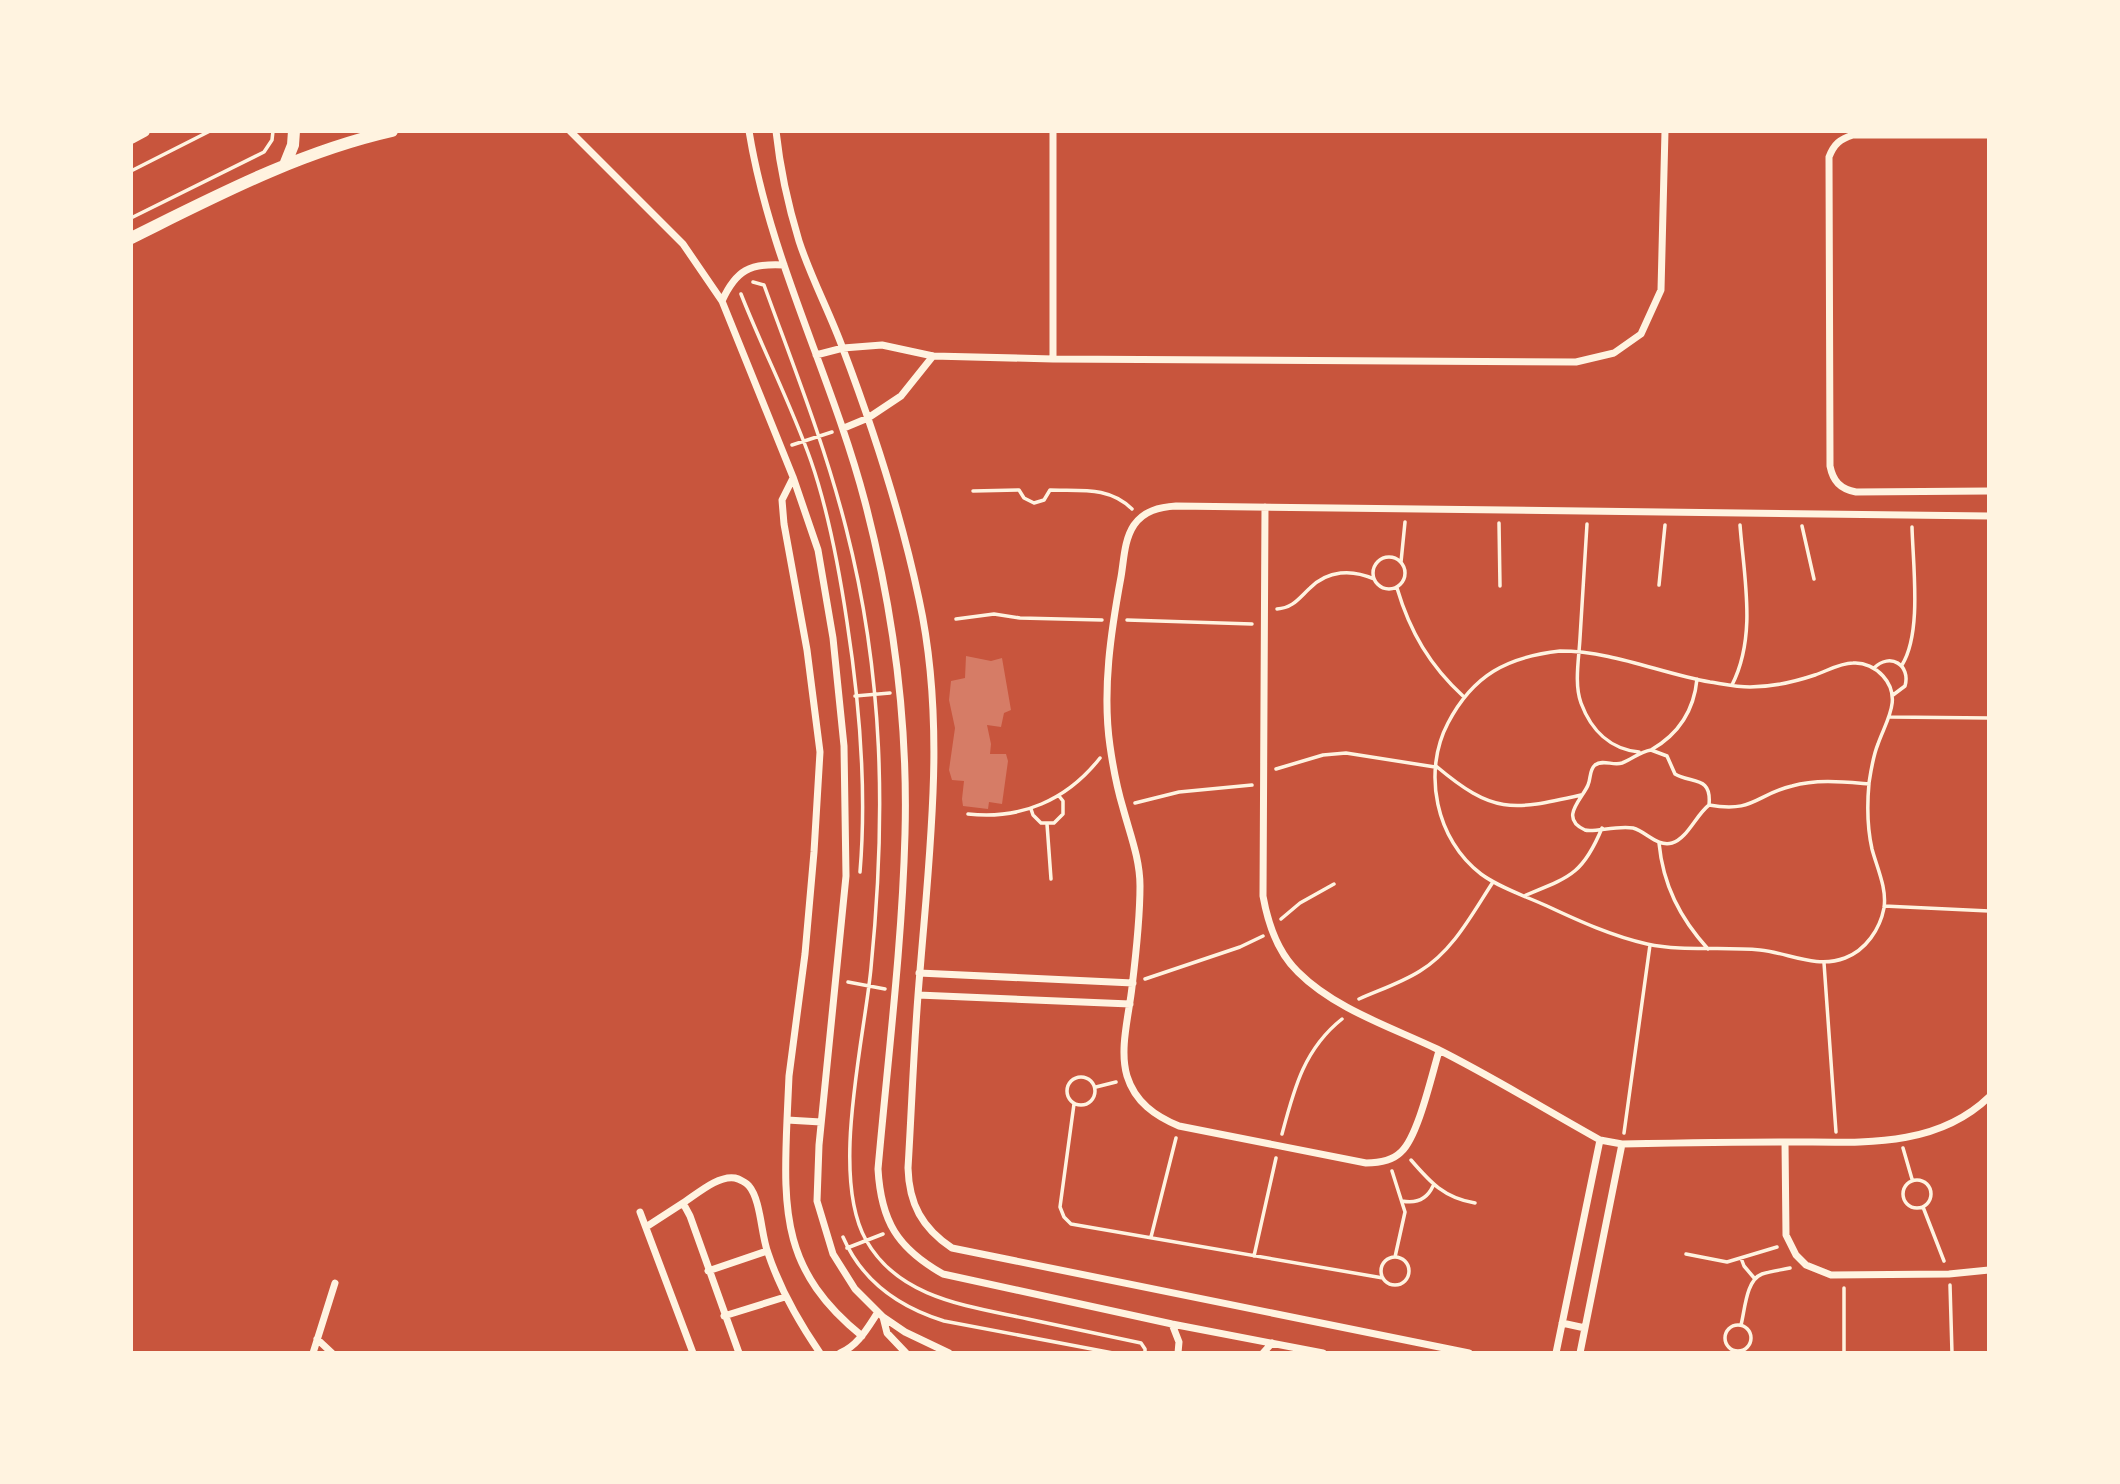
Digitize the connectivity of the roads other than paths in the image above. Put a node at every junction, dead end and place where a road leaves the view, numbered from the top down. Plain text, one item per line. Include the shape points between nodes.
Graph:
1 (144, 131) edge
2 (294, 131) edge
3 (392, 131) edge
4 (570, 131) edge
5 (749, 131) edge
6 (776, 131) edge
7 (1053, 131) edge
8 (1665, 131) edge
9 (1989, 135) edge
10 (131, 138) edge
11 (285, 165) junction
12 (131, 238) edge
13 (784, 265) junction
14 (722, 301) junction
15 (843, 348) junction
16 (817, 355) junction
17 (933, 356) junction
18 (1053, 359) junction
19 (868, 418) junction
20 (844, 428) junction
21 (793, 477) junction
22 (1989, 491) edge
23 (1265, 507) junction
24 (1989, 516) edge
25 (919, 973) junction
26 (1133, 983) junction
27 (918, 995) junction
28 (1130, 1004) junction
29 (1439, 1051) junction
30 (1989, 1097) edge
31 (787, 1120) junction
32 (821, 1122) junction
33 (1600, 1140) junction
34 (1785, 1142) junction
35 (1622, 1144) junction
36 (683, 1203) junction
37 (640, 1212) dead end
38 (646, 1227) junction
39 (766, 1251) junction
40 (1989, 1270) edge
41 (708, 1271) junction
42 (335, 1283) dead end
43 (785, 1297) junction
44 (880, 1314) junction
45 (724, 1317) junction
46 (1562, 1323) junction
47 (1172, 1324) junction
48 (1585, 1328) junction
49 (862, 1336) junction
50 (317, 1339) junction
51 (1272, 1343) junction
52 (313, 1353) edge
53 (332, 1353) edge
54 (693, 1353) edge
55 (739, 1353) edge
56 (820, 1353) edge
57 (840, 1353) edge
58 (905, 1353) edge
59 (949, 1353) edge
60 (1178, 1353) edge
61 (1263, 1353) edge
62 (1323, 1353) edge
63 (1469, 1353) edge
64 (1556, 1353) edge
65 (1580, 1353) edge

1 - 10 street
2 - 11 street
3 - 11 street
4 - 14 street via 683,244
5 - 13 street via 756,174
6 - 15 street via 780,167 800,242
7 - 18 street
8 - 18 street via 1661,290 1641,334 1614,353 1576,362
9 - 22 street via 1853,135 1833,147 1829,184 1832,476 1846,490 1856,492
11 - 12 street
13 - 14 street via 765,264 738,274
13 - 16 street
14 - 21 street
15 - 16 street
15 - 17 street via 882,345
15 - 19 street
16 - 20 street
17 - 18 street
17 - 19 street via 901,396
19 - 20 street
19 - 25 street via 901,522 920,603 931,686 934,783
20 - 47 street via 884,583 904,749 905,832 878,1168 879,1195 887,1220 905,1247 943,1274
21 - 31 street via 782,500 784,524 820,752
21 - 32 street via 818,550 844,746 846,877
23 - 24 street
23 - 26 street via 1163,507 1140,519 1126,544 1108,681 1110,741 1140,886
23 - 29 street via 1264,896 1271,930 1281,951 1313,986
25 - 26 street
25 - 27 street
26 - 28 street
27 - 28 street
27 - 63 street via 909,1187 923,1223 951,1248
28 - 29 street via 1124,1055 1128,1079 1147,1109 1179,1126 1366,1163 1388,1161 1410,1141
29 - 33 street
30 - 34 street via 1958,1120 1901,1139
31 - 32 street
31 - 49 street via 784,1185 790,1230 800,1260 841,1319
32 - 44 street via 817,1201 833,1254 855,1289
33 - 35 street
33 - 46 street
34 - 35 street
34 - 40 street via 1786,1235 1806,1265 1845,1276
35 - 48 street
36 - 38 street
36 - 39 street via 723,1178 749,1185
36 - 41 street
37 - 38 street
38 - 54 street
39 - 41 street
39 - 43 street
41 - 45 street
42 - 50 street
43 - 45 street
43 - 56 street
44 - 49 street
44 - 58 street via 887,1333
44 - 59 street
45 - 55 street
46 - 48 street
46 - 64 street
47 - 51 street
47 - 60 street
48 - 65 street
49 - 57 street
50 - 52 street
50 - 53 street
51 - 61 street
51 - 62 street

